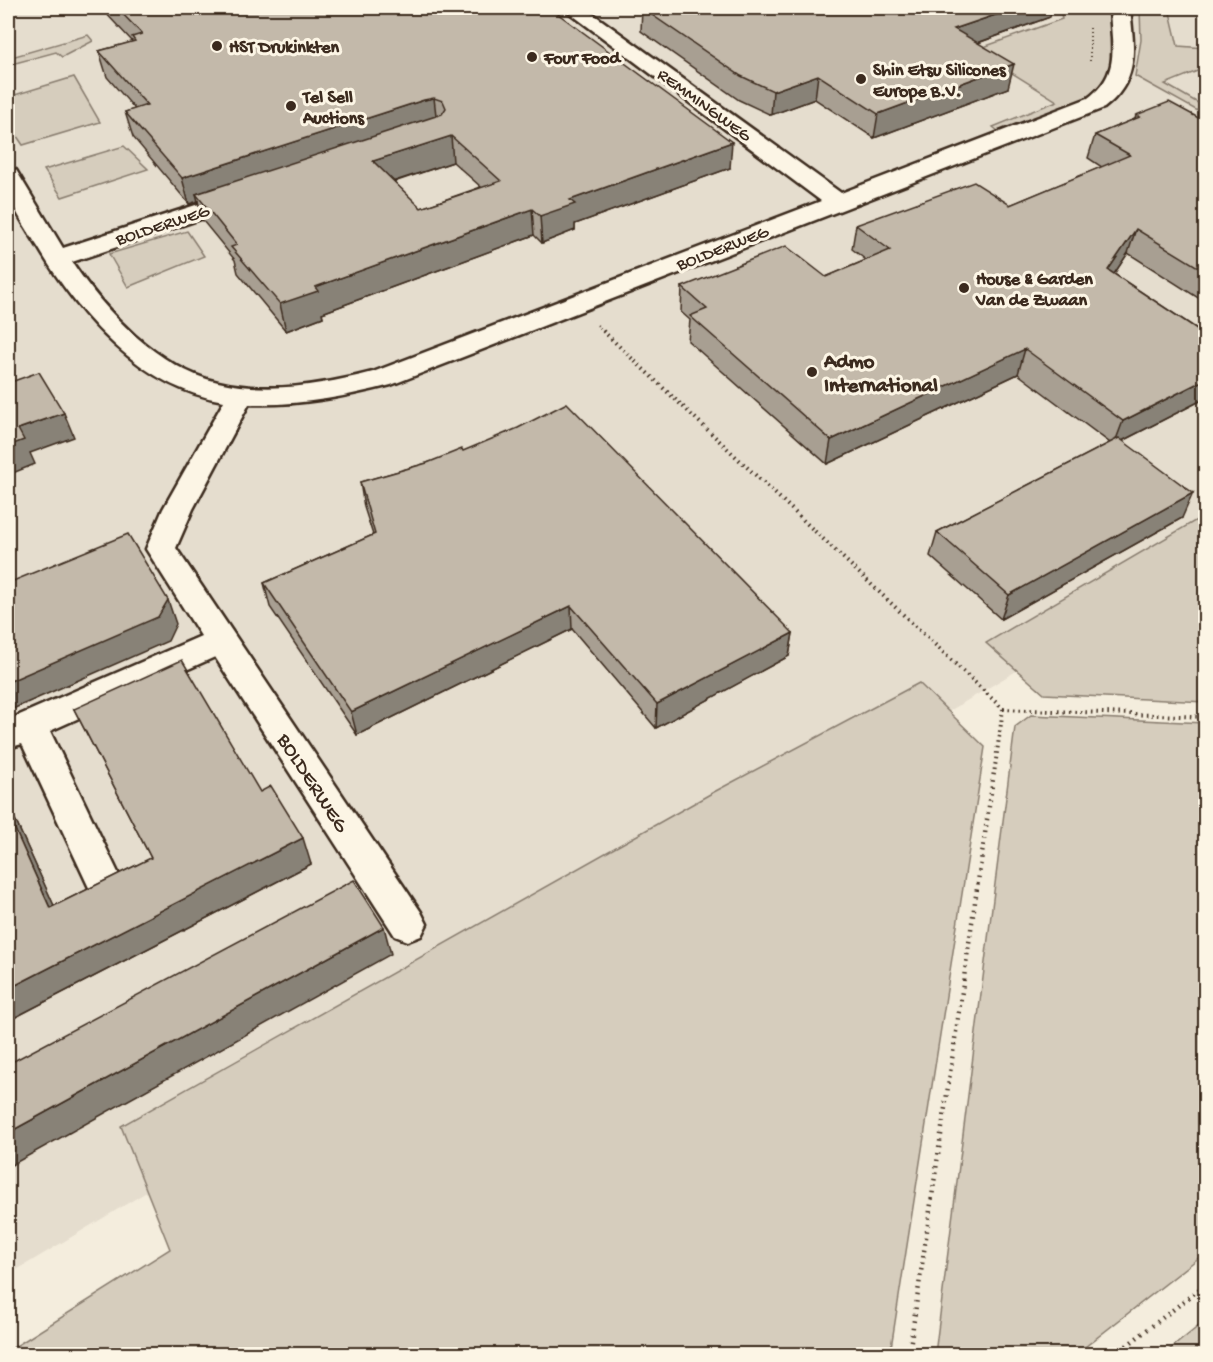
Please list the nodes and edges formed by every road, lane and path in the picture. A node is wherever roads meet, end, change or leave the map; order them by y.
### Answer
1 (573, 8) edge
2 (1120, 8) edge
3 (8, 175) edge
4 (270, 188) edge
5 (836, 201) junction
6 (59, 258) junction
7 (574, 304) junction
8 (241, 394) junction
9 (221, 640) junction
10 (1003, 709) junction
11 (1206, 717) edge
12 (19, 730) edge
13 (104, 881) edge
14 (408, 924) dead end
15 (1206, 1284) edge
16 (909, 1354) edge
17 (1116, 1354) edge

1 - 5 street, REMMINGWEG
2 - 5 street, BOLDERWEG
3 - 6 street, BOLDERWEG
4 - 6 street, BOLDERWEG
5 - 7 street, BOLDERWEG
6 - 8 street, BOLDERWEG
7 - 8 street, BOLDERWEG
7 - 10 path
8 - 9 street, BOLDERWEG
9 - 12 street
9 - 14 street, BOLDERWEG
10 - 11 path
10 - 16 path
12 - 13 street
15 - 17 path

